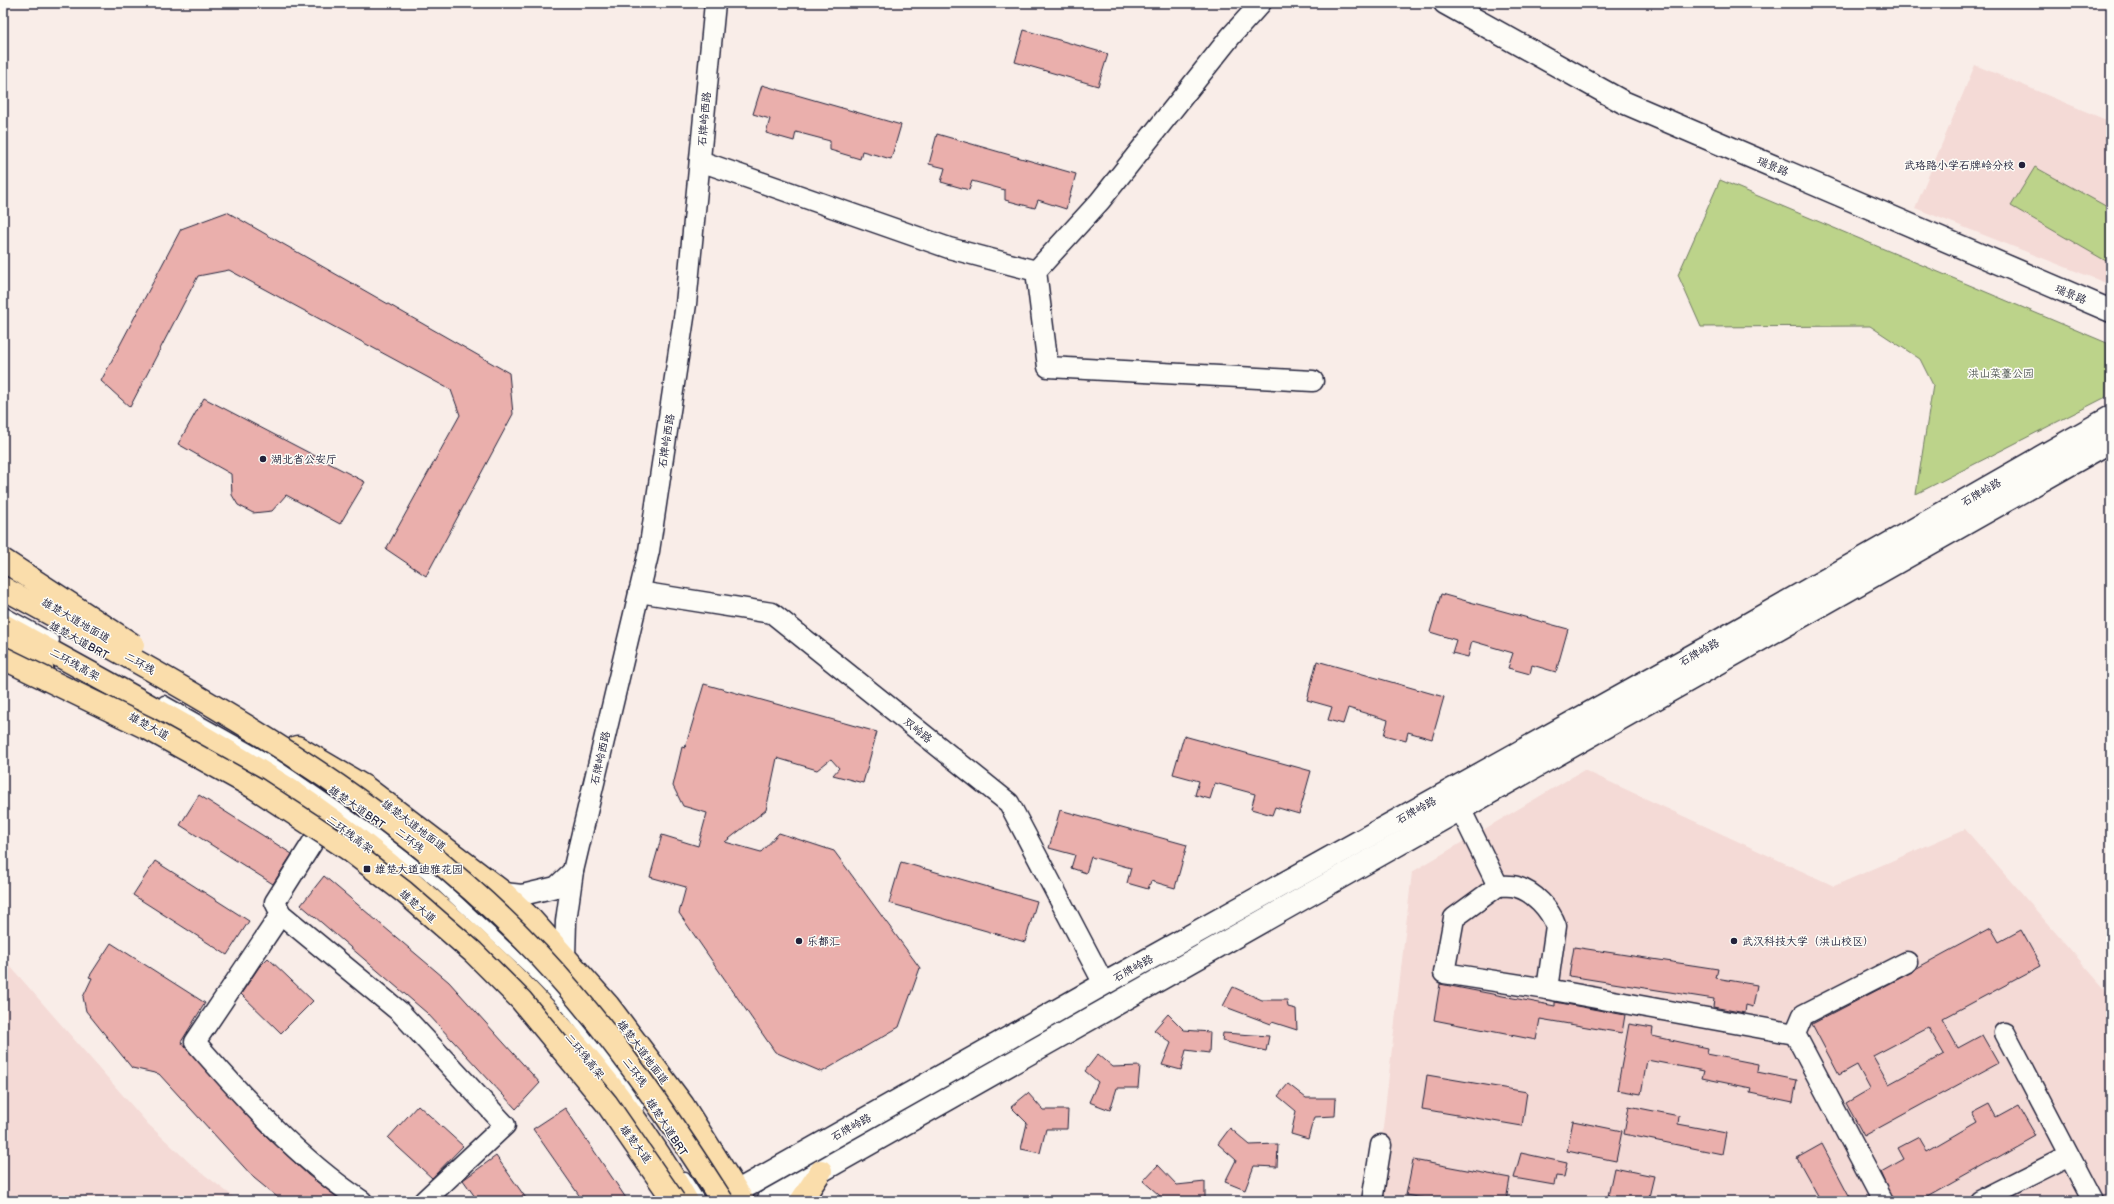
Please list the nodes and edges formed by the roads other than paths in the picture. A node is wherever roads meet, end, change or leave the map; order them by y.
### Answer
1 (715, 3) edge
2 (1261, 3) edge
3 (1444, 3) edge
4 (700, 161) junction
5 (1036, 271) junction
6 (2111, 311) edge
7 (1314, 382) dead end
8 (2111, 417) edge
9 (2111, 441) edge
10 (3, 560) edge
11 (3, 578) edge
12 (3, 588) edge
13 (639, 592) junction
14 (3, 612) edge
15 (3, 625) edge
16 (3, 645) edge
17 (66, 647) dead end
18 (3, 658) edge
19 (175, 682) junction
20 (156, 697) dead end
21 (1456, 799) junction
22 (321, 829) junction
23 (573, 871) junction
24 (1498, 886) junction
25 (504, 893) junction
26 (281, 914) junction
27 (565, 957) junction
28 (1907, 962) dead end
29 (1104, 984) junction
30 (1548, 989) junction
31 (2005, 1033) dead end
32 (1795, 1034) junction
33 (1381, 1145) dead end
34 (2069, 1156) junction
35 (821, 1171) junction
36 (731, 1198) edge
37 (362, 1201) edge
38 (424, 1201) edge
39 (674, 1201) edge
40 (679, 1201) edge
41 (687, 1201) edge
42 (700, 1201) edge
43 (768, 1201) edge
44 (801, 1201) edge
45 (1372, 1201) edge
46 (1883, 1201) edge
47 (1980, 1201) edge
48 (2093, 1201) edge

1 - 4 street, 石牌岭西路
2 - 5 street
3 - 6 main road, 瑞景路
4 - 5 street
4 - 13 street, 石牌岭西路
5 - 7 street
8 - 21 main road, 石牌岭路
9 - 21 main road, 石牌岭路
10 - 19 main road, bridge
11 - 25 main road, 雄楚大道地面道
12 - 19 main road, 二环线, bridge
13 - 23 street, 石牌岭西路
13 - 29 street, 双岭路
14 - 17 lane, 雄楚大道BRT
15 - 41 main road, 二环线高架
16 - 22 main road, 雄楚大道
18 - 39 main road, bridge
19 - 36 main road, 二环线, bridge
20 - 42 lane, 雄楚大道BRT
21 - 24 street
21 - 29 main road, 石牌岭路
21 - 35 main road, 石牌岭路
22 - 26 street
22 - 40 main road, 雄楚大道
23 - 25 street
23 - 27 street, 石牌岭西路
24 - 30 street
24 - 30 street
25 - 27 main road, 雄楚大道地面道
26 - 37 street
26 - 38 street
27 - 36 main road, 雄楚大道地面道
28 - 32 street
29 - 36 main road, 石牌岭路
30 - 32 street
31 - 34 street
32 - 46 street
33 - 45 street
34 - 47 street
34 - 48 street
35 - 43 main road, 石牌岭路
35 - 44 main road

